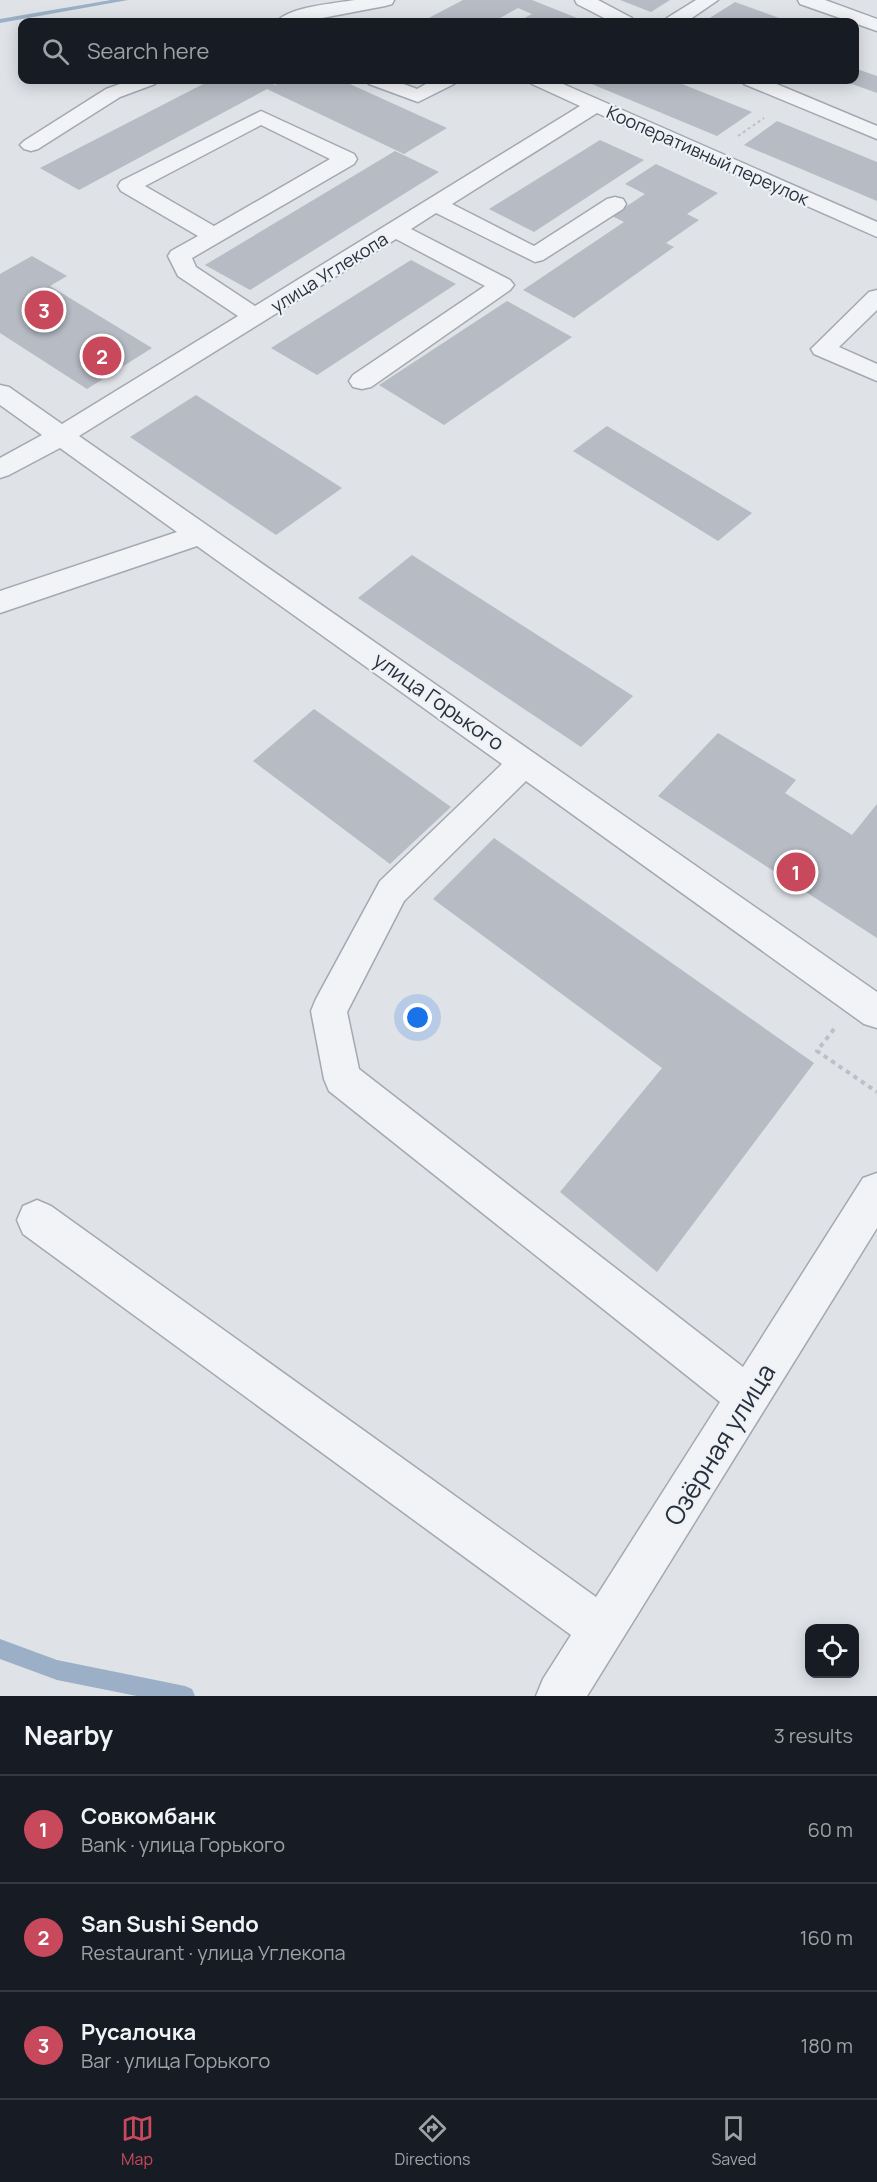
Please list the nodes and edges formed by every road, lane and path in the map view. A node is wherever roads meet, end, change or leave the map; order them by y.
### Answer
1 (385, 0) edge
2 (584, 0) edge
3 (709, 0) edge
4 (813, 1) edge
5 (295, 18) edge
6 (618, 18) edge
7 (680, 18) edge
8 (858, 18) edge
9 (859, 18) edge
10 (877, 25) edge
11 (137, 84) edge
12 (386, 84) edge
13 (440, 84) edge
14 (548, 84) edge
15 (761, 84) edge
16 (596, 105) junction
17 (877, 133) edge
18 (32, 145) dead end
19 (615, 204) dead end
20 (437, 205) junction
21 (396, 230) junction
22 (877, 230) edge
23 (215, 236) junction
24 (877, 297) edge
25 (256, 317) junction
26 (877, 373) edge
27 (362, 381) dead end
28 (0, 393) edge
29 (61, 436) junction
30 (0, 469) edge
31 (202, 534) junction
32 (0, 602) edge
33 (525, 762) junction
34 (877, 1012) edge
35 (877, 1191) edge
36 (37, 1220) dead end
37 (749, 1398) junction
38 (602, 1629) junction
39 (560, 1696) edge

1 - 5 street
2 - 6 street
3 - 7 street
4 - 8 street
9 - 10 street
11 - 18 street
12 - 13 street
14 - 16 street, Кооперативный переулок
15 - 17 street
16 - 20 street, улица Углекопа
16 - 22 street, Кооперативный переулок
19 - 20 street
20 - 21 street, улица Углекопа
21 - 25 street, улица Углекопа
21 - 27 street
23 - 23 street
23 - 25 street
24 - 26 street
25 - 29 street, улица Углекопа
28 - 29 street, улица Горького
29 - 30 street, улица Углекопа
29 - 31 street, улица Горького
31 - 32 street
31 - 33 street, улица Горького
33 - 34 street, улица Горького
33 - 37 street
35 - 37 street, Озёрная улица
36 - 38 street
37 - 38 street, Озёрная улица
38 - 39 street, Озёрная улица

